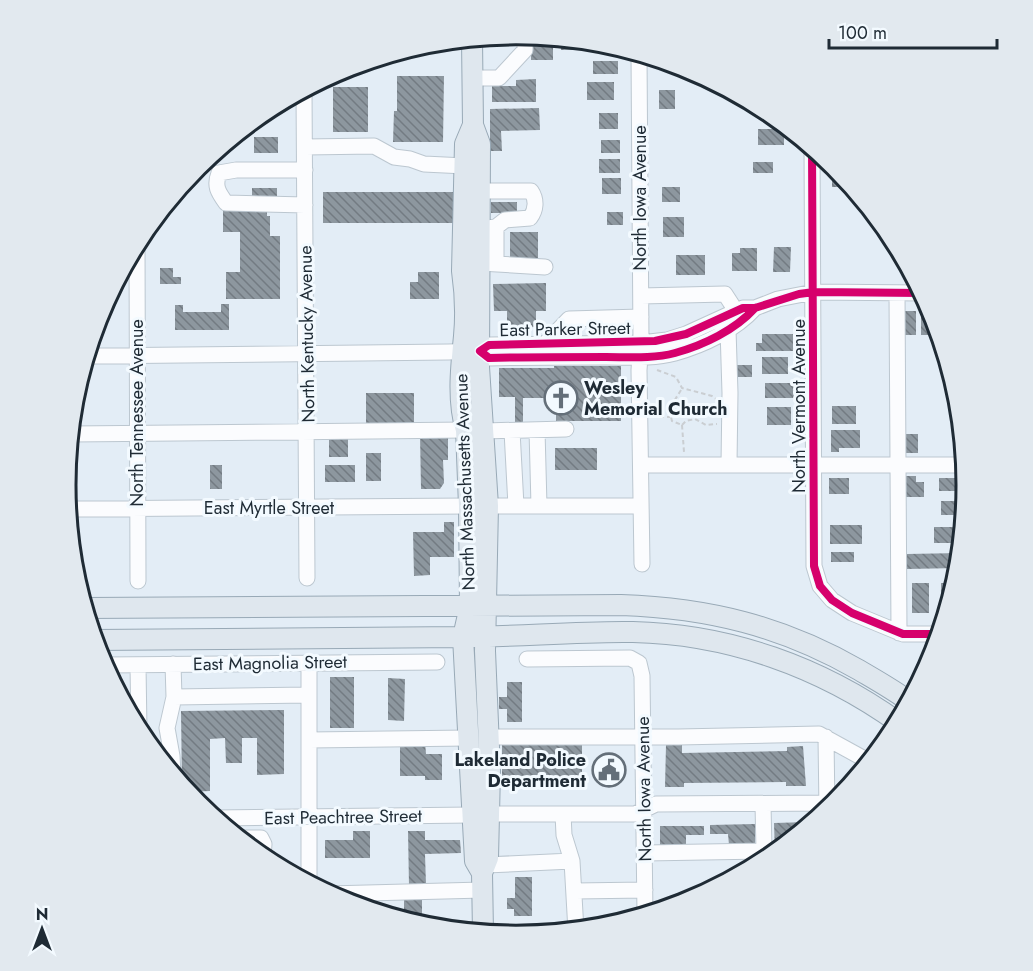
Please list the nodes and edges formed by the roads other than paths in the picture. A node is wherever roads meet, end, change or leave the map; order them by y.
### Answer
1 (525, 45) edge
2 (472, 48) edge
3 (639, 62) edge
4 (473, 78) junction
5 (304, 100) edge
6 (473, 125) junction
7 (305, 147) junction
8 (812, 159) edge
9 (465, 166) junction
10 (305, 170) junction
11 (480, 191) junction
12 (305, 206) junction
13 (488, 228) junction
14 (137, 262) edge
15 (488, 263) junction
16 (545, 267) dead end
17 (814, 292) junction
18 (897, 292) junction
19 (912, 292) edge
20 (641, 296) junction
21 (755, 308) junction
22 (736, 311) junction
23 (641, 317) junction
24 (728, 329) junction
25 (544, 344) junction
26 (641, 350) junction
27 (470, 352) junction
28 (307, 354) junction
29 (137, 355) junction
30 (95, 356) edge
31 (566, 429) dead end
32 (537, 430) junction
33 (308, 431) junction
34 (475, 431) junction
35 (512, 431) junction
36 (79, 434) edge
37 (137, 434) junction
38 (729, 464) junction
39 (814, 464) junction
40 (641, 465) junction
41 (897, 465) junction
42 (956, 465) edge
43 (479, 506) junction
44 (516, 506) junction
45 (539, 506) junction
46 (641, 506) junction
47 (308, 508) junction
48 (77, 509) edge
49 (138, 509) junction
50 (642, 564) dead end
51 (307, 578) dead end
52 (138, 581) dead end
53 (479, 607) junction
54 (93, 608) edge
55 (899, 633) junction
56 (931, 634) edge
57 (463, 637) junction
58 (487, 637) junction
59 (104, 640) edge
60 (527, 659) dead end
61 (437, 662) dead end
62 (309, 663) junction
63 (173, 664) junction
64 (115, 665) edge
65 (138, 665) junction
66 (309, 695) junction
67 (174, 697) junction
68 (903, 697) edge
69 (139, 712) edge
70 (891, 717) edge
71 (643, 737) junction
72 (826, 737) junction
73 (478, 738) junction
74 (309, 740) junction
75 (863, 758) edge
76 (172, 760) edge
77 (827, 798) edge
78 (764, 804) junction
79 (818, 807) edge
80 (644, 810) junction
81 (563, 814) junction
82 (480, 815) junction
83 (310, 817) junction
84 (227, 818) edge
85 (252, 838) edge
86 (264, 846) edge
87 (764, 850) edge
88 (762, 851) edge
89 (645, 853) junction
90 (572, 861) junction
91 (309, 874) edge
92 (484, 876) junction
93 (645, 890) junction
94 (575, 891) junction
95 (347, 892) edge
96 (645, 907) edge
97 (576, 922) edge
98 (483, 924) edge

1 - 4 street
2 - 4 main road, North Massachusetts Avenue
3 - 20 street, North Iowa Avenue
4 - 6 main road, North Massachusetts Avenue
5 - 7 street, North Kentucky Avenue
6 - 9 main road, North Massachusetts Avenue
6 - 11 main road, North Massachusetts Avenue
7 - 9 street
7 - 10 street, North Kentucky Avenue
8 - 17 street, North Vermont Avenue
9 - 27 main road, North Massachusetts Avenue
10 - 12 street, North Kentucky Avenue
10 - 12 street
11 - 13 main road, North Massachusetts Avenue
11 - 13 street
12 - 28 street, North Kentucky Avenue
13 - 15 main road, North Massachusetts Avenue
14 - 29 street, North Tennessee Avenue
15 - 16 street
15 - 27 main road, North Massachusetts Avenue
17 - 18 street, East Parker Street
17 - 21 street, East Parker Street
17 - 39 street, North Vermont Avenue
18 - 19 street, East Parker Street
18 - 41 street
20 - 22 street
20 - 23 street, North Iowa Avenue
21 - 22 street, East Parker Street
21 - 24 street, East Parker Street
22 - 26 street, East Parker Street
23 - 25 street
23 - 26 street, North Iowa Avenue
24 - 26 street, East Parker Street
24 - 38 street
25 - 26 street, East Parker Street
25 - 27 street, East Parker Street
26 - 27 street, East Parker Street
26 - 40 street, North Iowa Avenue
27 - 28 street, East Parker Street
27 - 34 main road, North Massachusetts Avenue
28 - 29 street, East Parker Street
28 - 33 street, North Kentucky Avenue
29 - 30 street, East Parker Street
29 - 37 street, North Tennessee Avenue
31 - 32 street
32 - 35 street
32 - 45 street
33 - 34 street
33 - 37 street
33 - 47 street, North Kentucky Avenue
34 - 35 street
34 - 43 main road, North Massachusetts Avenue
35 - 44 street
36 - 37 street
37 - 49 street, North Tennessee Avenue
38 - 39 street
38 - 40 street
39 - 41 street
39 - 55 street, North Vermont Avenue
40 - 46 street, North Iowa Avenue
41 - 42 street
41 - 55 street
43 - 44 street, East Myrtle Street
43 - 47 street, East Myrtle Street
43 - 53 main road, North Massachusetts Avenue
44 - 45 street, East Myrtle Street
45 - 46 street, East Myrtle Street
46 - 50 street, North Iowa Avenue
47 - 49 street, East Myrtle Street
47 - 51 street, North Kentucky Avenue
48 - 49 street, East Myrtle Street
49 - 52 street, North Tennessee Avenue
53 - 54 main road
53 - 57 main road, North Massachusetts Avenue
53 - 58 main road, North Massachusetts Avenue
53 - 68 main road
55 - 56 street
57 - 58 main road
57 - 59 main road
57 - 73 main road, North Massachusetts Avenue
58 - 70 main road
58 - 73 main road, North Massachusetts Avenue
60 - 71 street, North Iowa Avenue
61 - 62 street, East Magnolia Street
62 - 63 street, East Magnolia Street
62 - 66 street
63 - 65 street, East Magnolia Street
63 - 67 street
64 - 65 street, East Magnolia Street
65 - 69 street
66 - 67 street
66 - 74 street
67 - 76 street
71 - 72 street
71 - 73 street
71 - 80 street, North Iowa Avenue
72 - 75 street
72 - 77 street
73 - 74 street
73 - 82 main road, North Massachusetts Avenue
74 - 83 street
78 - 79 street, East Peachtree Street
78 - 80 street, East Peachtree Street
78 - 87 street
80 - 81 street, East Peachtree Street
80 - 89 street, North Iowa Avenue
81 - 82 street, East Peachtree Street
81 - 90 street
82 - 83 street, East Peachtree Street
82 - 92 main road, North Massachusetts Avenue
83 - 84 street, East Peachtree Street
83 - 91 street
85 - 86 street
88 - 89 street
89 - 93 street, North Iowa Avenue
90 - 92 street
90 - 94 street
92 - 95 street
92 - 98 main road, North Massachusetts Avenue
93 - 94 street
93 - 96 street, North Iowa Avenue
94 - 97 street

